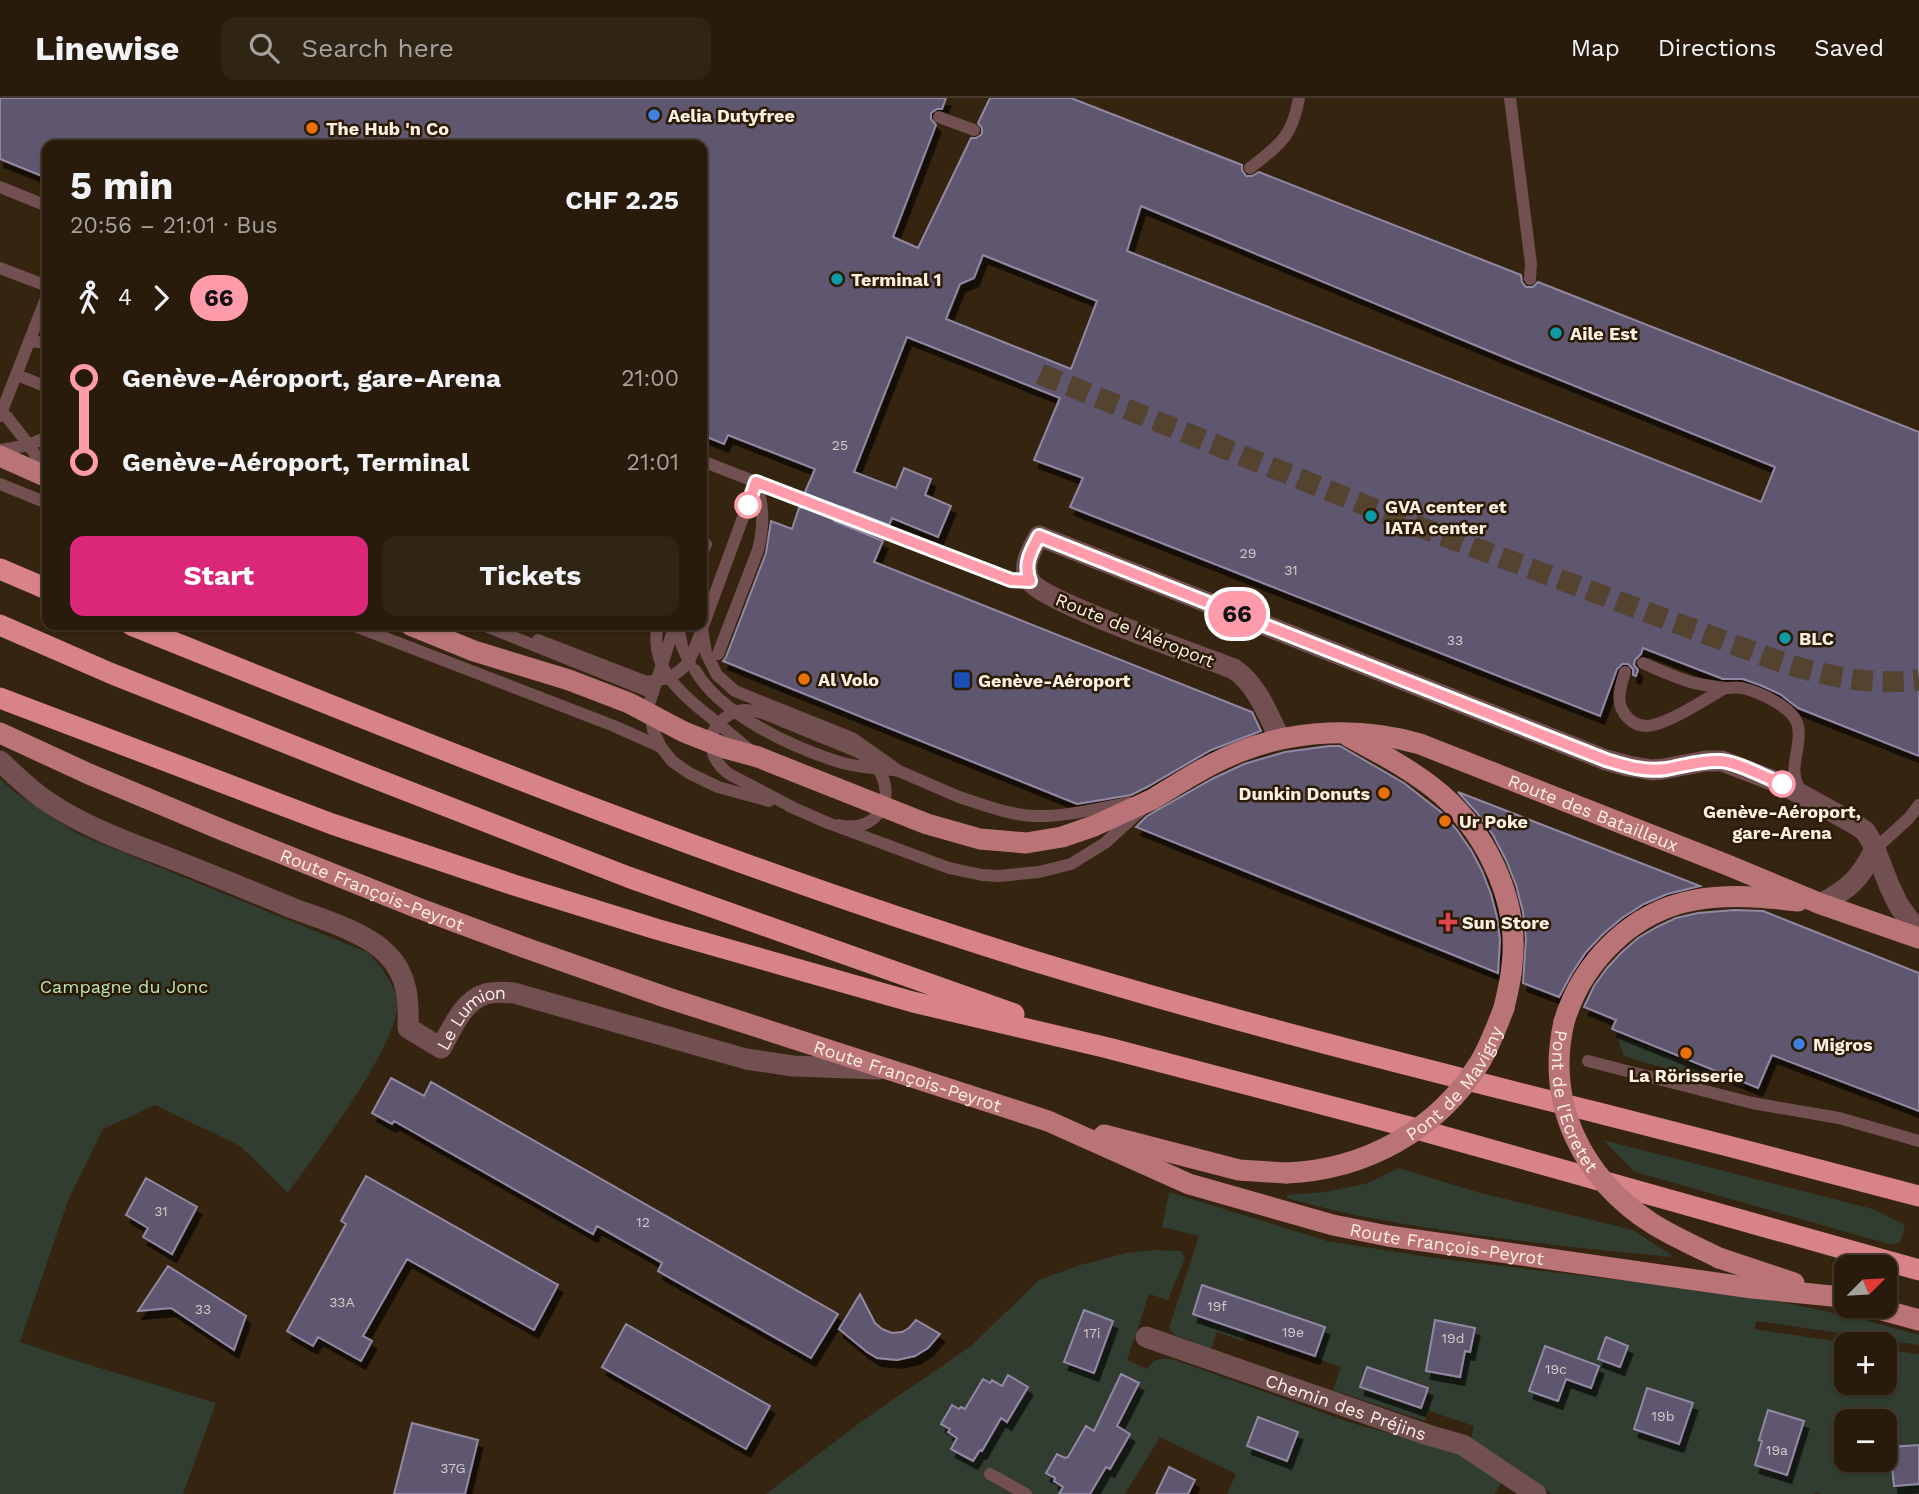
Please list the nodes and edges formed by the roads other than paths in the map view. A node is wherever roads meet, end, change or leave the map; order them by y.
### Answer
1 (1299, 98) edge
2 (1510, 98) edge
3 (939, 117) dead end
4 (975, 130) dead end
5 (1250, 168) dead end
6 (0, 187) edge
7 (42, 204) edge
8 (0, 268) edge
9 (1530, 279) dead end
10 (42, 284) edge
11 (42, 309) edge
12 (30, 341) junction
13 (42, 342) edge
14 (17, 375) junction
15 (42, 385) edge
16 (6, 387) edge
17 (0, 415) edge
18 (42, 439) edge
19 (29, 445) junction
20 (0, 450) edge
21 (0, 456) edge
22 (707, 463) edge
23 (42, 467) edge
24 (42, 473) edge
25 (756, 482) junction
26 (0, 484) edge
27 (802, 500) dead end
28 (42, 501) edge
29 (840, 515) dead end
30 (0, 569) edge
31 (1030, 581) junction
32 (42, 587) edge
33 (707, 615) edge
34 (0, 625) edge
35 (143, 630) edge
36 (365, 630) edge
37 (422, 630) edge
38 (496, 630) edge
39 (513, 630) edge
40 (658, 630) edge
41 (674, 630) edge
42 (677, 630) edge
43 (702, 630) edge
44 (702, 630) edge
45 (714, 658) junction
46 (1643, 663) dead end
47 (692, 666) junction
48 (1625, 672) dead end
49 (668, 678) junction
50 (1726, 688) junction
51 (653, 693) junction
52 (0, 698) edge
53 (724, 729) junction
54 (684, 732) junction
55 (0, 733) edge
56 (1343, 733) junction
57 (1280, 739) junction
58 (661, 747) junction
59 (758, 757) junction
60 (0, 761) edge
61 (899, 771) junction
62 (1805, 796) junction
63 (1153, 799) junction
64 (1919, 805) edge
65 (794, 808) junction
66 (831, 823) junction
67 (1875, 849) junction
68 (1821, 904) junction
69 (1919, 929) edge
70 (1919, 938) edge
71 (1108, 1048) junction
72 (1588, 1061) dead end
73 (884, 1069) junction
74 (1048, 1121) junction
75 (1919, 1141) edge
76 (1919, 1196) edge
77 (1919, 1270) edge
78 (1834, 1296) edge
79 (1834, 1297) edge
80 (1897, 1314) edge
81 (1919, 1320) edge
82 (1146, 1337) dead end
83 (990, 1474) dead end
84 (1026, 1494) edge
85 (1536, 1494) edge

1 - 5 lane
2 - 9 lane
3 - 4 lane
6 - 7 lane
8 - 10 lane
11 - 12 lane
12 - 13 lane
12 - 14 lane
14 - 15 lane
14 - 16 lane
16 - 17 lane
17 - 19 lane
18 - 19 lane
19 - 20 lane
19 - 23 lane
21 - 24 main road
22 - 25 lane
25 - 27 lane
25 - 33 lane, bridge
25 - 45 lane, bridge
26 - 28 lane
29 - 31 lane
30 - 32 highway
31 - 57 street, Route de l'Aéroport
31 - 62 street
34 - 71 highway
35 - 76 highway
36 - 58 lane
37 - 54 main road, Route des Batailleux, bridge
38 - 51 lane
39 - 49 lane, bridge
40 - 49 lane, bridge
41 - 51 lane
42 - 47 lane
43 - 45 lane
44 - 47 lane
45 - 47 lane
45 - 61 lane
46 - 50 lane
47 - 49 lane
47 - 61 lane, bridge
48 - 50 lane
49 - 53 lane, bridge
50 - 62 lane
51 - 58 lane
52 - 71 highway
53 - 54 lane, bridge
53 - 59 lane
54 - 59 main road, Route des Batailleux, bridge
55 - 73 main road, Route François-Peyrot
56 - 57 main road, Route des Batailleux
56 - 68 main road, Route des Batailleux
56 - 74 main road, Pont de Mavigny, bridge
57 - 63 main road, Route des Batailleux
58 - 65 lane
59 - 63 main road, Route des Batailleux, bridge
60 - 73 street, Le Lumion
61 - 63 lane, bridge
62 - 67 street
63 - 66 lane, bridge
64 - 67 lane
65 - 66 lane
65 - 66 lane
67 - 68 street
67 - 69 street
68 - 70 main road, Route des Batailleux
68 - 78 main road, Pont de l'Ecretet, bridge
71 - 77 highway
72 - 75 lane
73 - 74 main road, Route François-Peyrot
74 - 79 main road, Route François-Peyrot
80 - 81 main road
82 - 85 street, Chemin des Préjins
83 - 84 lane

